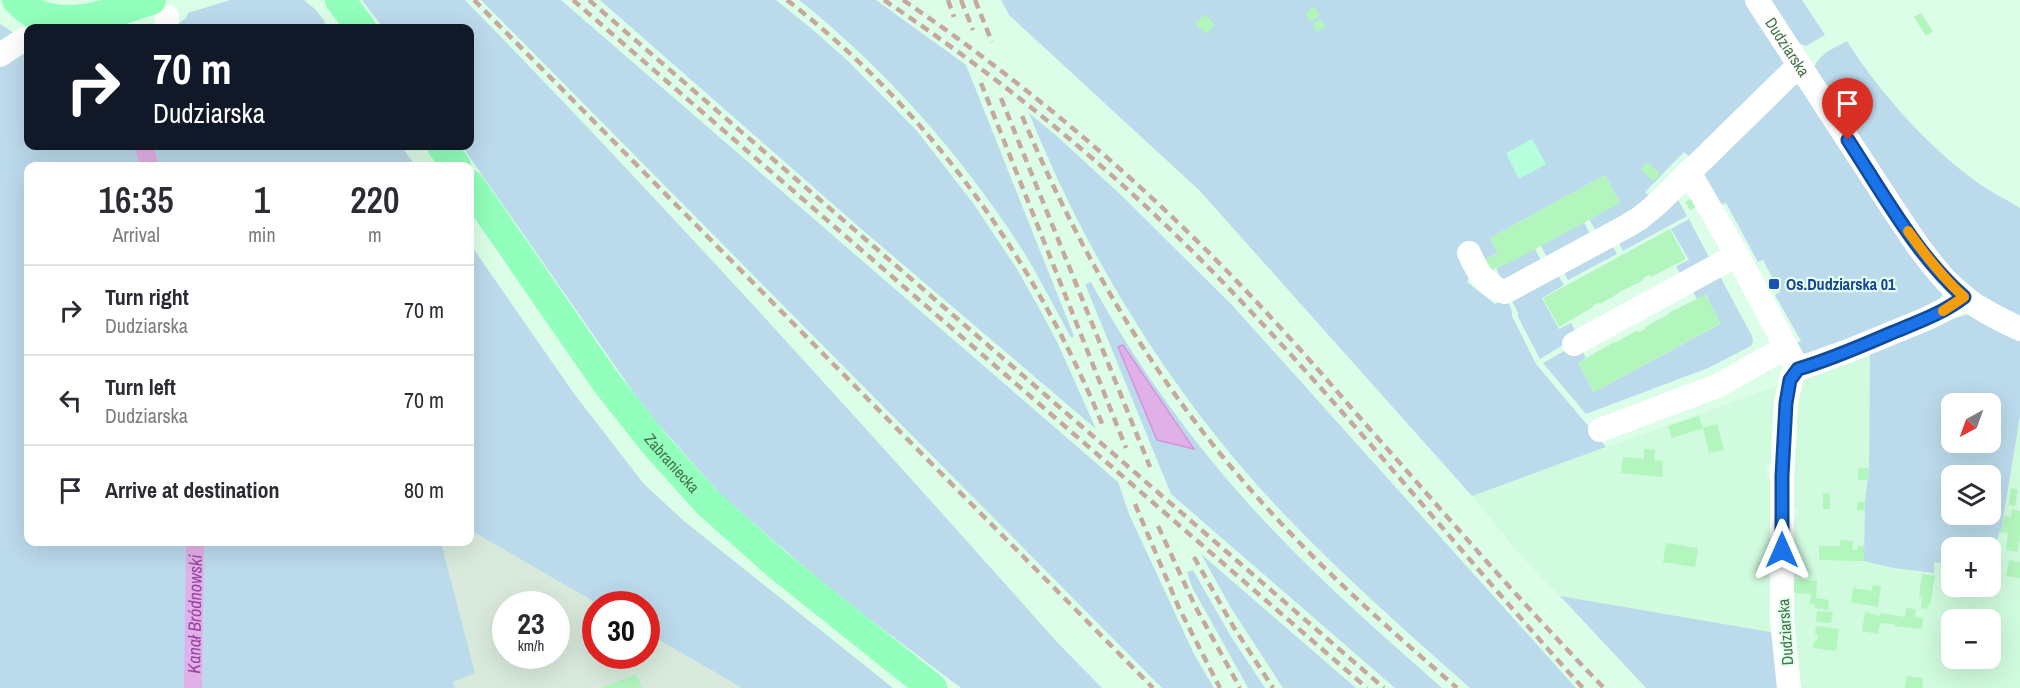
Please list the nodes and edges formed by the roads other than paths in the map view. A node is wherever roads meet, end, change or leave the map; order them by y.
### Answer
1 (17, 0) edge
2 (340, 0) edge
3 (1756, 0) edge
4 (162, 15) edge
5 (358, 24) edge
6 (24, 40) edge
7 (0, 55) edge
8 (1799, 65) junction
9 (1689, 172) junction
10 (474, 191) edge
11 (1469, 253) dead end
12 (1737, 255) junction
13 (1964, 297) junction
14 (2020, 329) edge
15 (1574, 344) dead end
16 (1785, 348) junction
17 (1798, 369) junction
18 (1600, 429) dead end
19 (932, 688) edge
20 (1789, 688) edge

1 - 4 main road
2 - 5 main road
3 - 8 street, Dudziarska
6 - 7 street
8 - 9 street
8 - 13 street, Dudziarska
9 - 11 street
9 - 12 street
10 - 19 main road, Zabraniecka
12 - 15 street
12 - 16 street
13 - 14 street, Dudziarska
13 - 17 street
16 - 17 street
16 - 18 street
17 - 20 street, Dudziarska

